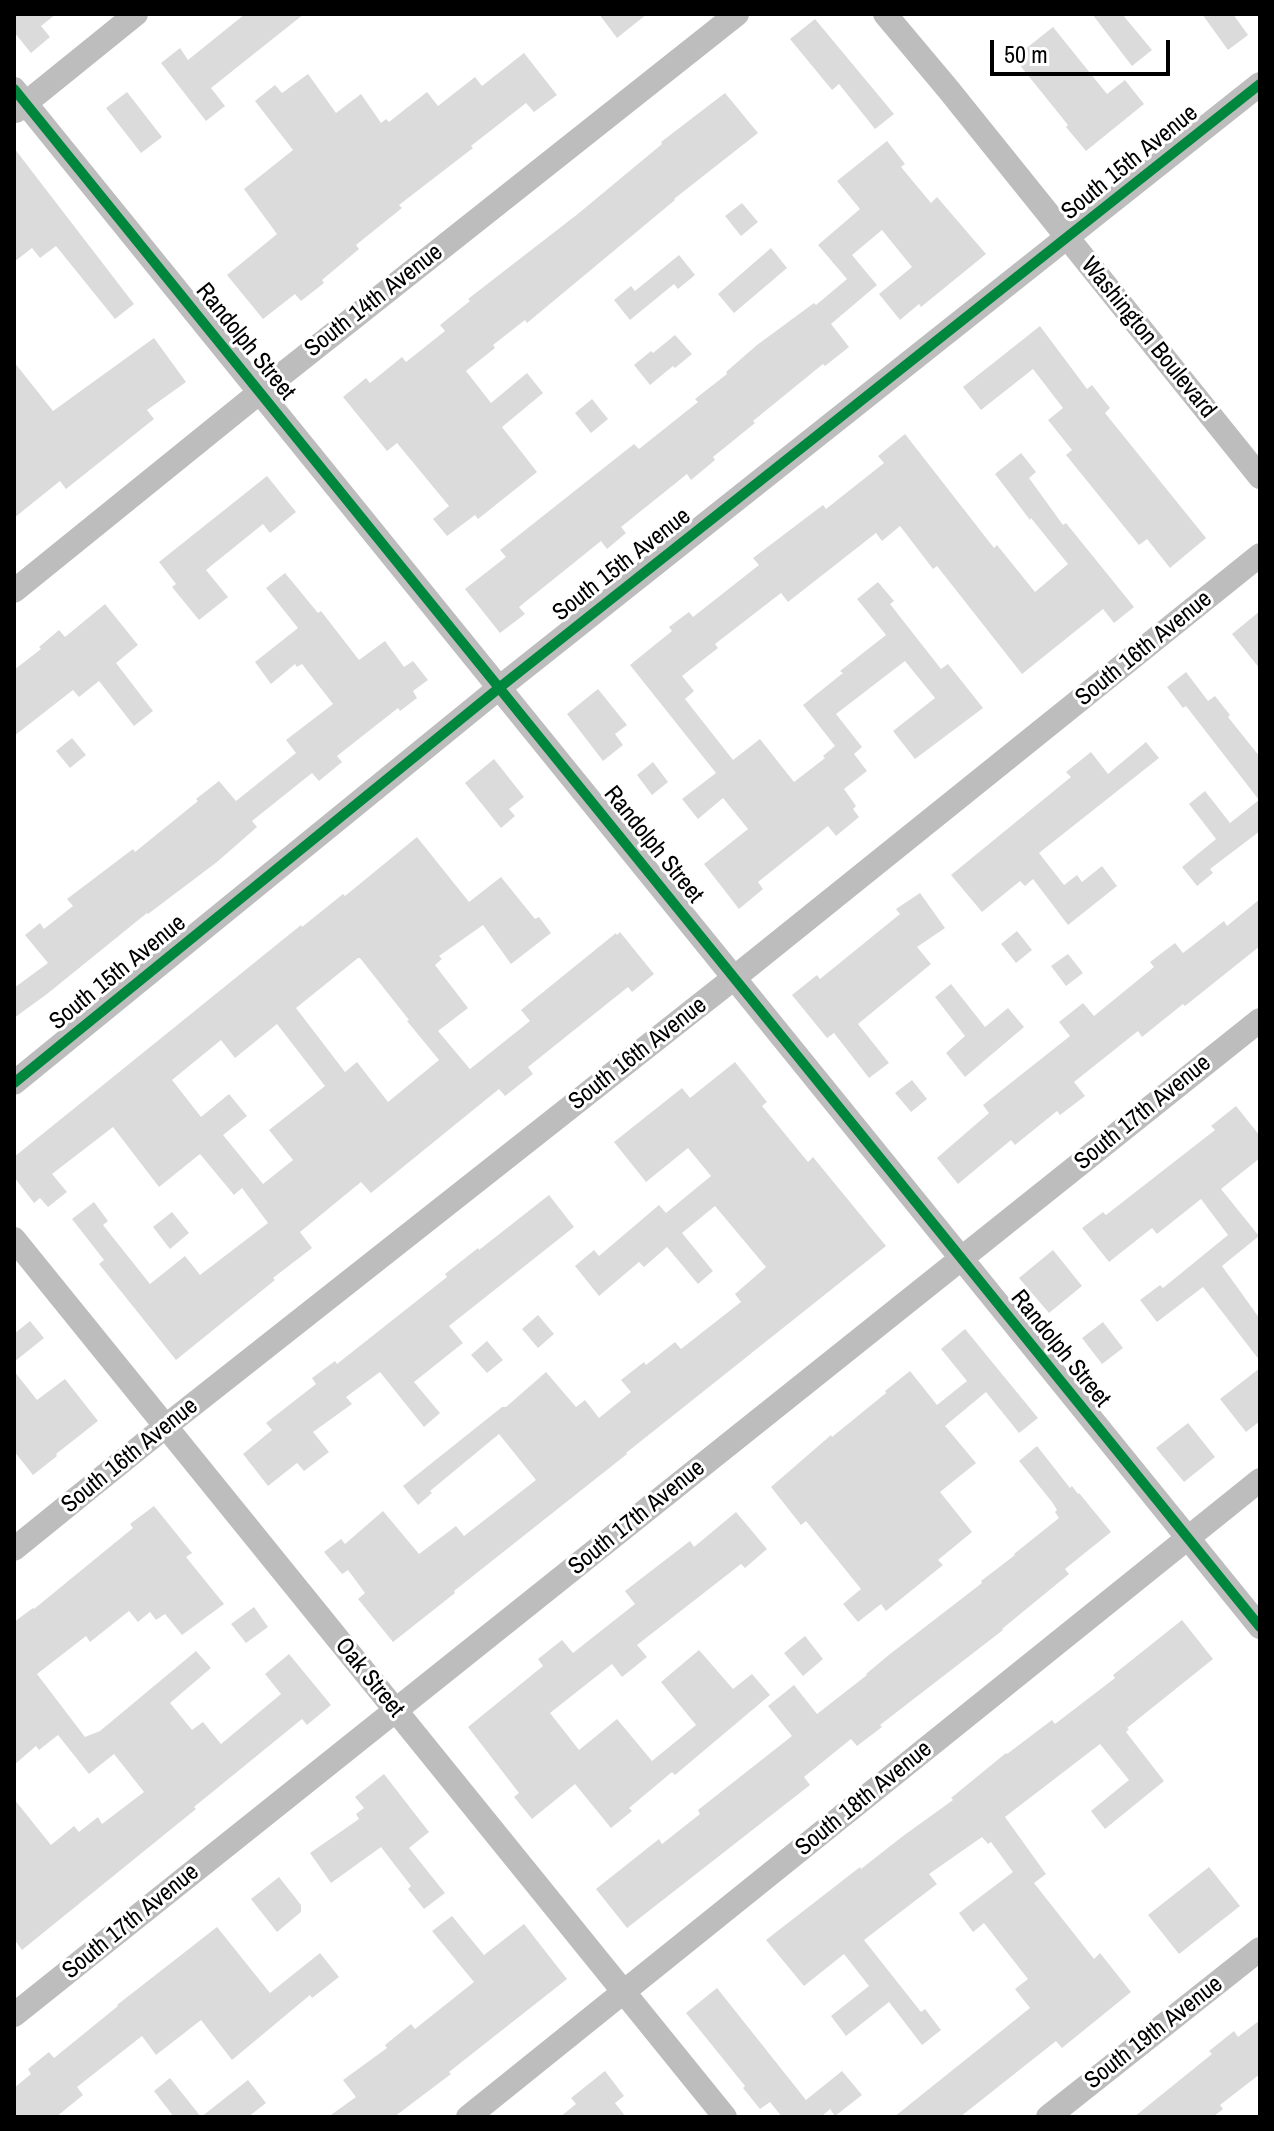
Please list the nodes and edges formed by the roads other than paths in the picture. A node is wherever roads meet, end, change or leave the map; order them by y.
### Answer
1 (136, 14) edge
2 (737, 14) edge
3 (885, 14) edge
4 (1260, 84) edge
5 (18, 102) edge
6 (1068, 238) junction
7 (260, 392) junction
8 (1260, 477) edge
9 (1260, 555) edge
10 (14, 591) edge
11 (499, 688) junction
12 (734, 978) junction
13 (1260, 1020) edge
14 (14, 1083) edge
15 (14, 1239) edge
16 (962, 1258) junction
17 (166, 1426) junction
18 (1260, 1480) edge
19 (1188, 1538) junction
20 (14, 1549) edge
21 (1260, 1627) edge
22 (396, 1711) junction
23 (1260, 1949) edge
24 (623, 1992) junction
25 (14, 2015) edge
26 (468, 2117) edge
27 (725, 2117) edge
28 (1048, 2117) edge

1 - 5 street
2 - 7 street, South 14th Avenue
3 - 6 street, Washington Boulevard
4 - 6 street, South 15th Avenue
5 - 7 street, Randolph Street
6 - 8 street, Washington Boulevard
6 - 11 street, South 15th Avenue
7 - 10 street, South 14th Avenue
7 - 11 street, Randolph Street
9 - 12 street, South 16th Avenue
11 - 12 street, Randolph Street
11 - 14 street, South 15th Avenue
12 - 16 street, Randolph Street
12 - 17 street, South 16th Avenue
13 - 16 street, South 17th Avenue
15 - 17 street, Oak Street
16 - 19 street, Randolph Street
16 - 22 street, South 17th Avenue
17 - 20 street, South 16th Avenue
17 - 22 street, Oak Street
18 - 19 street, South 18th Avenue
19 - 21 street, Randolph Street
19 - 24 street, South 18th Avenue
22 - 24 street, Oak Street
22 - 25 street, South 17th Avenue
23 - 28 street, South 19th Avenue
24 - 26 street, South 18th Avenue
24 - 27 street, Oak Street

